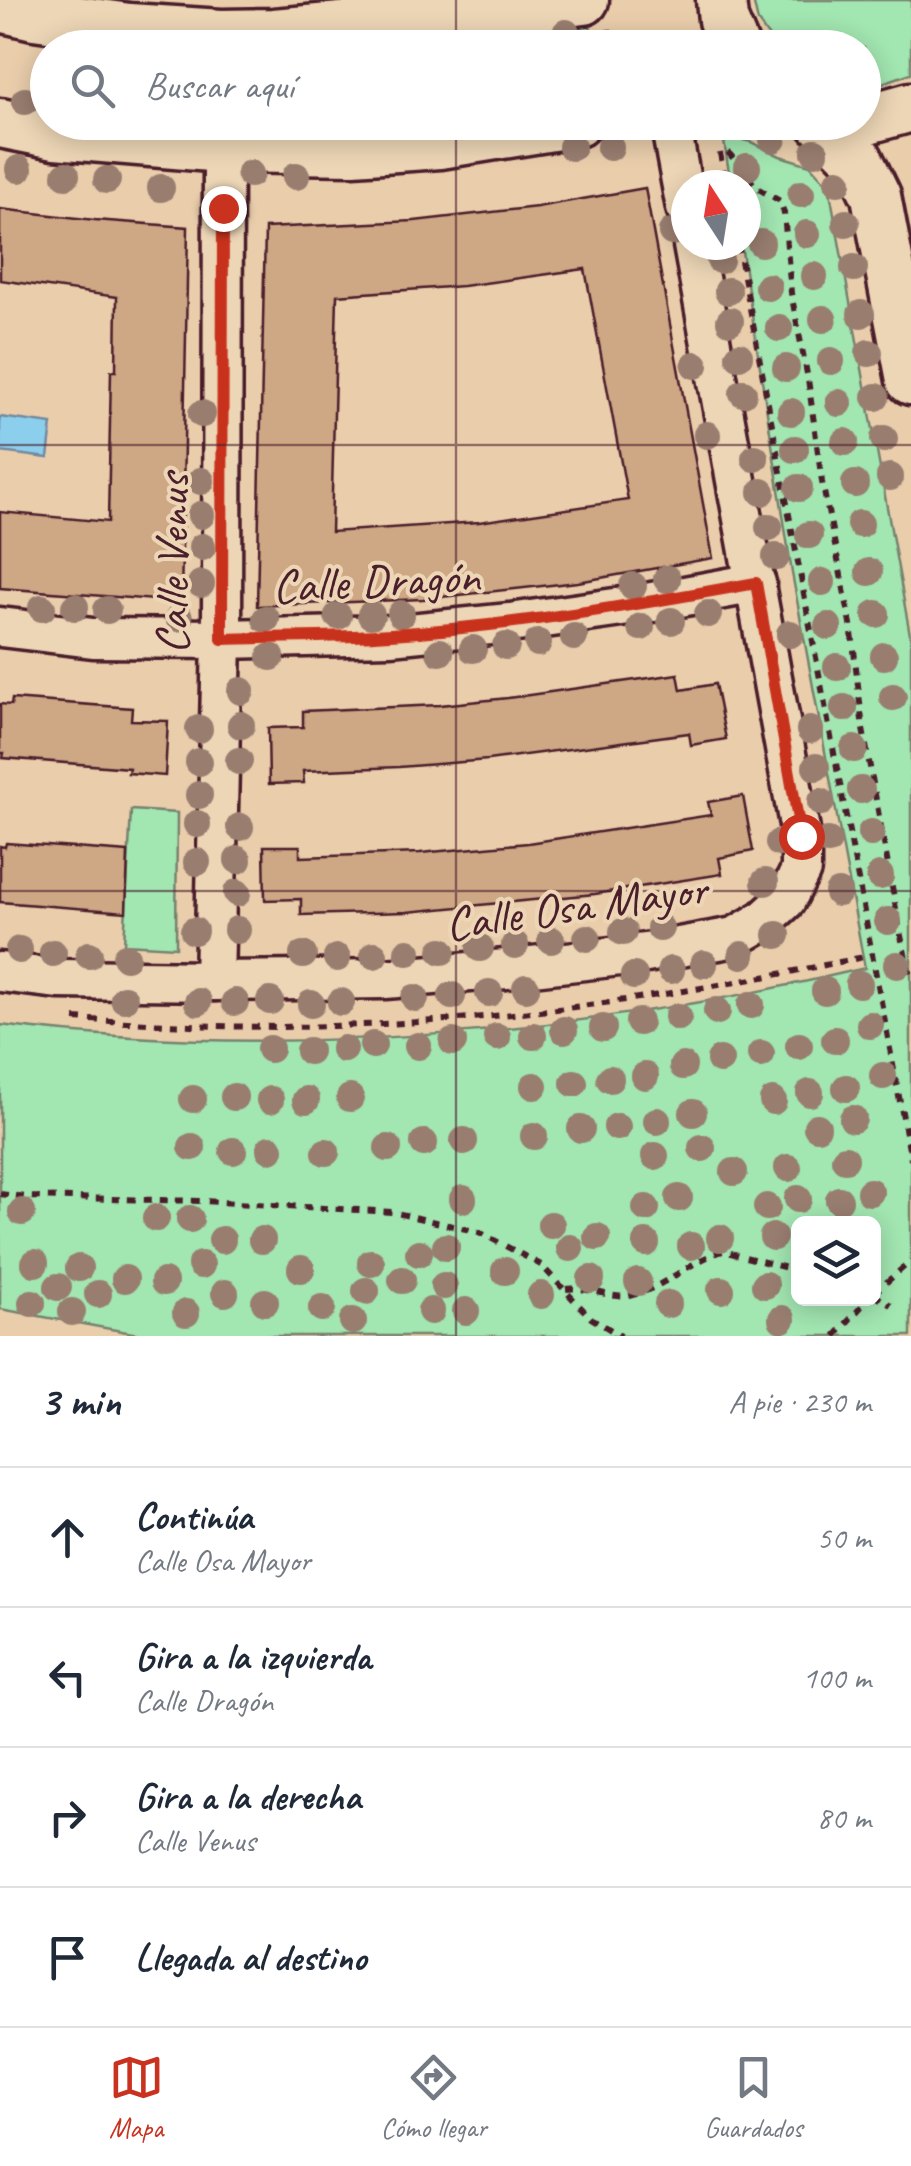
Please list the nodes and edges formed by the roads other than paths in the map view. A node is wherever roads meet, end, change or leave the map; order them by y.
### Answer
1 (584, 0) edge
2 (721, 0) edge
3 (0, 8) edge
4 (160, 30) edge
5 (308, 30) edge
6 (727, 30) edge
7 (911, 107) edge
8 (881, 115) edge
9 (0, 124) edge
10 (30, 129) edge
11 (127, 140) edge
12 (465, 140) edge
13 (673, 140) edge
14 (839, 140) edge
15 (224, 148) junction
16 (679, 170) edge
17 (696, 260) edge
18 (911, 380) edge
19 (756, 583) junction
20 (0, 627) edge
21 (222, 639) junction
22 (0, 972) edge
23 (214, 982) junction

1 - 5 main road
2 - 6 main road
3 - 4 main road
7 - 8 main road
9 - 10 main road
11 - 15 main road
12 - 15 main road
13 - 16 street
14 - 18 main road
15 - 21 street, Calle Venus
17 - 19 street, Calle Osa Mayor
19 - 21 street, Calle Dragón
19 - 23 street, Calle Osa Mayor
20 - 21 street, Calle Dragón
21 - 23 street, Calle Venus
22 - 23 street, Calle Osa Mayor

